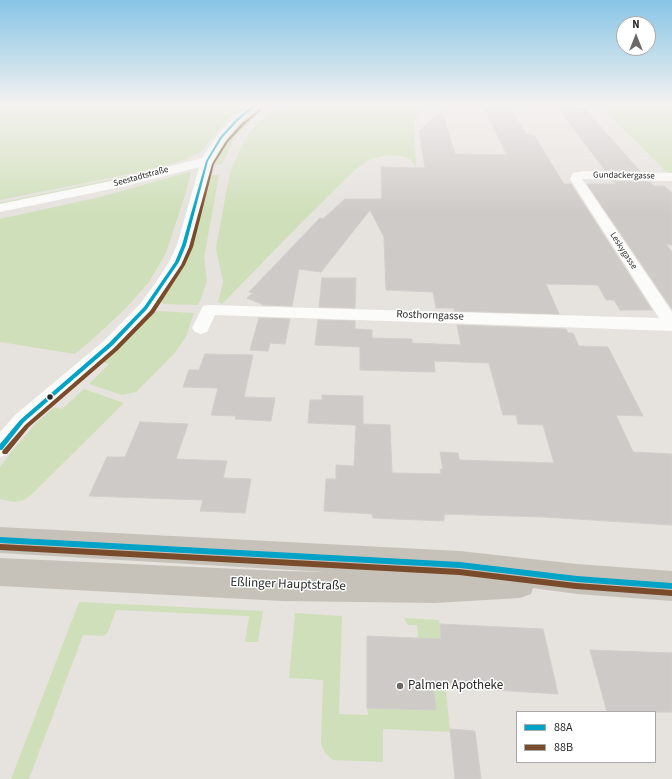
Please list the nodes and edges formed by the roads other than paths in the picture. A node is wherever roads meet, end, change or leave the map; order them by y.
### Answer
1 (220, 140) edge
2 (207, 161) junction
3 (577, 176) joint
4 (672, 177) edge
5 (0, 208) edge
6 (672, 324) edge
7 (201, 328) dead end
8 (0, 448) edge
9 (0, 540) edge
10 (0, 572) edge
11 (577, 579) junction
12 (672, 586) edge

1 - 2 street
2 - 5 street, Seestadtstraße
2 - 8 street
3 - 4 street, Gundackergasse
3 - 6 street, Leskygasse
6 - 7 street, Rosthorngasse
9 - 11 main road, Eßlinger Hauptstraße
10 - 11 main road, Eßlinger Hauptstraße
11 - 12 main road, Eßlinger Hauptstraße

